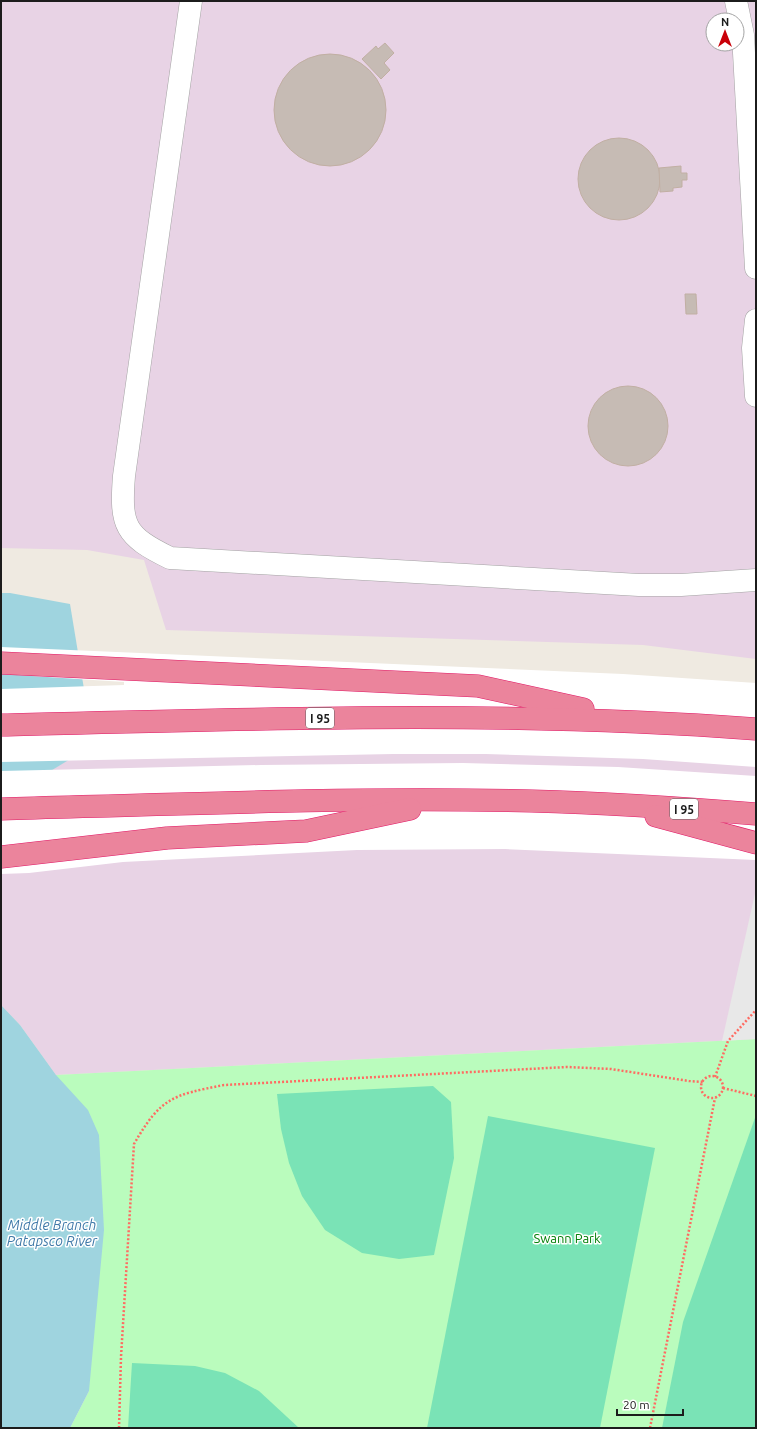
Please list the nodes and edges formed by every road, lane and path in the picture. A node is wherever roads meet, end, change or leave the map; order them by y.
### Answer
1 (191, 1) edge
2 (736, 1) edge
3 (750, 42) edge
4 (756, 268) edge
5 (756, 320) edge
6 (756, 396) edge
7 (756, 580) edge
8 (1, 663) edge
9 (639, 722) junction
10 (1, 725) edge
11 (756, 729) edge
12 (454, 800) junction
13 (612, 805) junction
14 (1, 809) edge
15 (756, 814) edge
16 (756, 843) edge
17 (1, 857) edge
18 (756, 1010) edge
19 (716, 1077) junction
20 (703, 1082) junction
21 (723, 1088) junction
22 (756, 1096) edge
23 (715, 1098) junction
24 (119, 1428) edge
25 (650, 1428) edge

1 - 7 lane
2 - 3 lane
3 - 4 lane
5 - 6 lane
8 - 9 highway
9 - 10 highway, I 95
9 - 11 highway, I 95
12 - 13 highway, I 95
12 - 14 highway, I 95
12 - 17 highway
13 - 15 highway, I 95
13 - 16 highway
18 - 19 path
19 - 20 path
19 - 21 path
20 - 23 path
20 - 24 path
21 - 22 path
21 - 23 path
23 - 25 path

